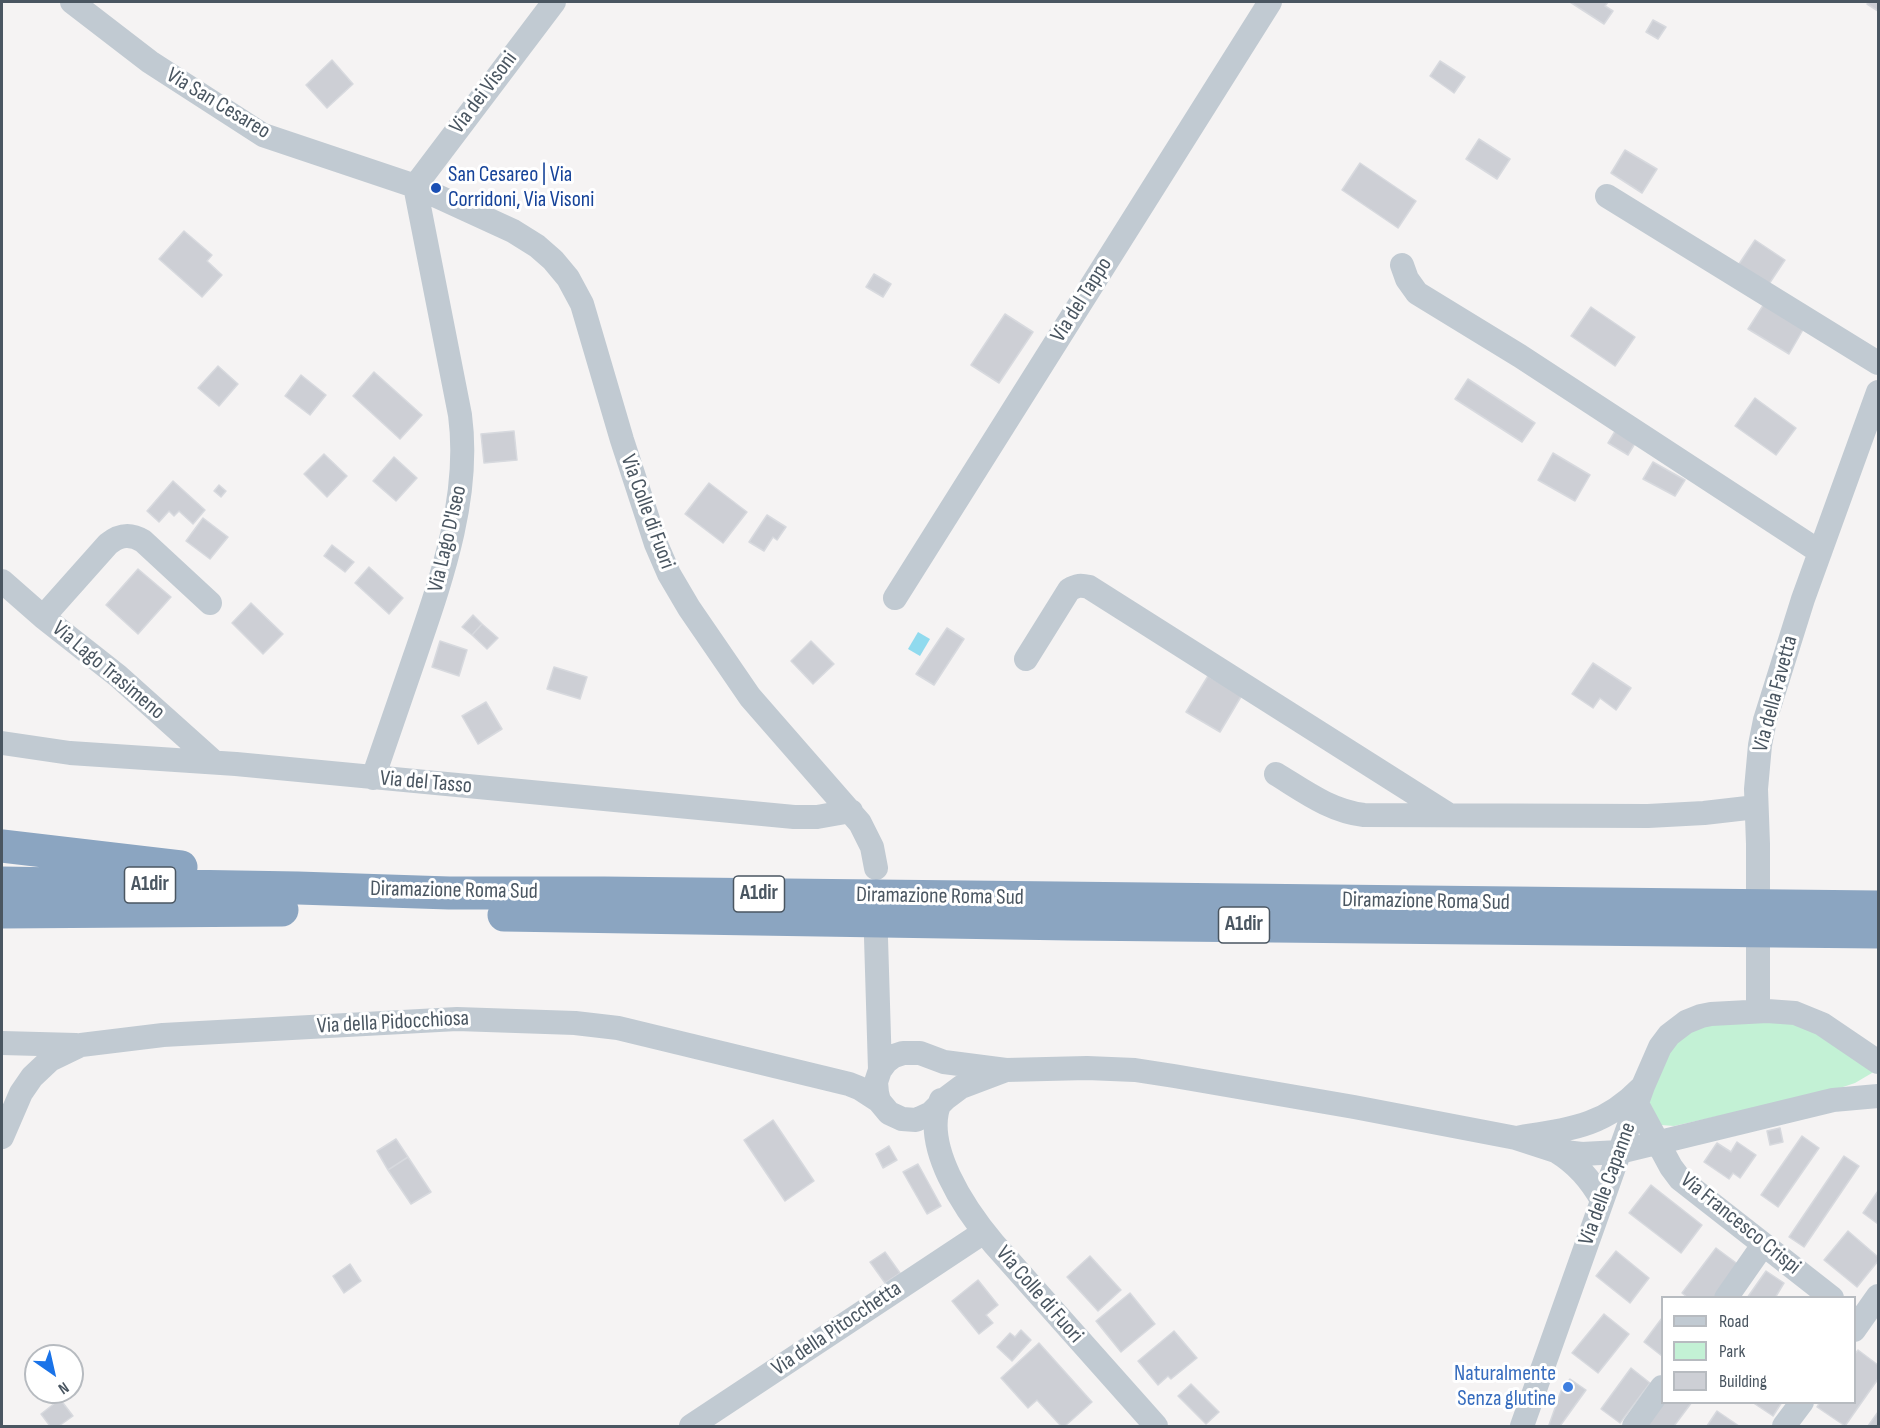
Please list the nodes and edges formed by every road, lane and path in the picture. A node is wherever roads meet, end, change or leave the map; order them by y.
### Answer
1 (72, 2) edge
2 (554, 2) edge
3 (1270, 2) edge
4 (415, 186) junction
5 (1607, 196) dead end
6 (1402, 265) dead end
7 (1878, 363) edge
8 (1878, 392) edge
9 (1820, 552) junction
10 (2, 581) edge
11 (895, 598) dead end
12 (210, 603) dead end
13 (43, 617) junction
14 (1026, 659) dead end
15 (2, 744) edge
16 (214, 762) junction
17 (1276, 774) dead end
18 (373, 778) junction
19 (1756, 807) junction
20 (851, 811) junction
21 (1449, 815) junction
22 (2, 846) edge
23 (876, 868) dead end
24 (2, 883) edge
25 (298, 888) junction
26 (1878, 907) edge
27 (2, 912) edge
28 (1878, 932) edge
29 (876, 938) dead end
30 (1758, 1011) junction
31 (878, 1012) junction
32 (2, 1043) edge
33 (81, 1045) junction
34 (920, 1054) junction
35 (1878, 1062) edge
36 (880, 1070) junction
37 (1006, 1070) junction
38 (1878, 1077) edge
39 (826, 1078) junction
40 (1640, 1095) junction
41 (1878, 1096) edge
42 (1833, 1100) junction
43 (879, 1101) junction
44 (939, 1104) junction
45 (910, 1120) junction
46 (2, 1137) edge
47 (1558, 1141) junction
48 (1657, 1143) junction
49 (1622, 1144) junction
50 (939, 1151) junction
51 (1602, 1200) junction
52 (984, 1232) junction
53 (1763, 1245) junction
54 (1727, 1296) edge
55 (1829, 1296) edge
56 (1878, 1296) edge
57 (1862, 1324) edge
58 (1661, 1388) edge
59 (1800, 1404) edge
60 (691, 1426) edge
61 (1156, 1426) edge
62 (1522, 1426) edge
63 (1634, 1426) edge
64 (1784, 1426) edge

1 - 4 street, Via San Cesareo
2 - 4 street, Via dei Visoni
3 - 11 street, Via del Tappo
4 - 18 street, Via Lago D'Iseo
4 - 20 street, Via Colle di Fuori
5 - 7 street
6 - 9 street
8 - 9 street, Via della Favetta
9 - 19 street, Via della Favetta
10 - 13 street, Via Lago Trasimeno
12 - 13 street
13 - 16 street, Via Lago Trasimeno
14 - 21 street
15 - 16 street, Via del Tasso
16 - 18 street, Via del Tasso
17 - 21 street
18 - 20 street, Via del Tasso
19 - 21 street
19 - 30 street, Via della Favetta
20 - 23 street, Via Colle di Fuori
22 - 25 highway
24 - 25 highway, Diramazione Roma Sud / A1dir
25 - 26 highway, Diramazione Roma Sud / A1dir
27 - 28 highway, Diramazione Roma Sud / A1dir
29 - 31 street
30 - 35 street, Via delle Capanne
30 - 40 street, Via delle Capanne
31 - 34 street
31 - 36 street
32 - 33 street
33 - 39 street, Via della Pidocchiosa
33 - 46 street, Via della Pidocchiosa
34 - 36 street
34 - 37 street
34 - 44 street
36 - 39 street, Via della Pidocchiosa
36 - 43 street
37 - 44 street
37 - 47 street
38 - 42 street
39 - 43 street, Via della Pidocchiosa
40 - 47 street
40 - 48 street, Via Francesco Crispi
40 - 49 street, Via delle Capanne
41 - 42 street
42 - 48 street
43 - 45 street
44 - 45 street
44 - 50 street, Via Colle di Fuori
45 - 50 street, Via Colle di Fuori
47 - 49 street
47 - 51 street
48 - 49 street
48 - 53 street, Via Francesco Crispi
49 - 51 street, Via delle Capanne
50 - 52 street, Via Colle di Fuori
51 - 62 street, Via delle Capanne
52 - 60 street, Via della Pitocchetta
52 - 61 street, Via Colle di Fuori
53 - 54 street
53 - 55 street, Via Francesco Crispi
56 - 57 street
58 - 63 street
59 - 64 street

